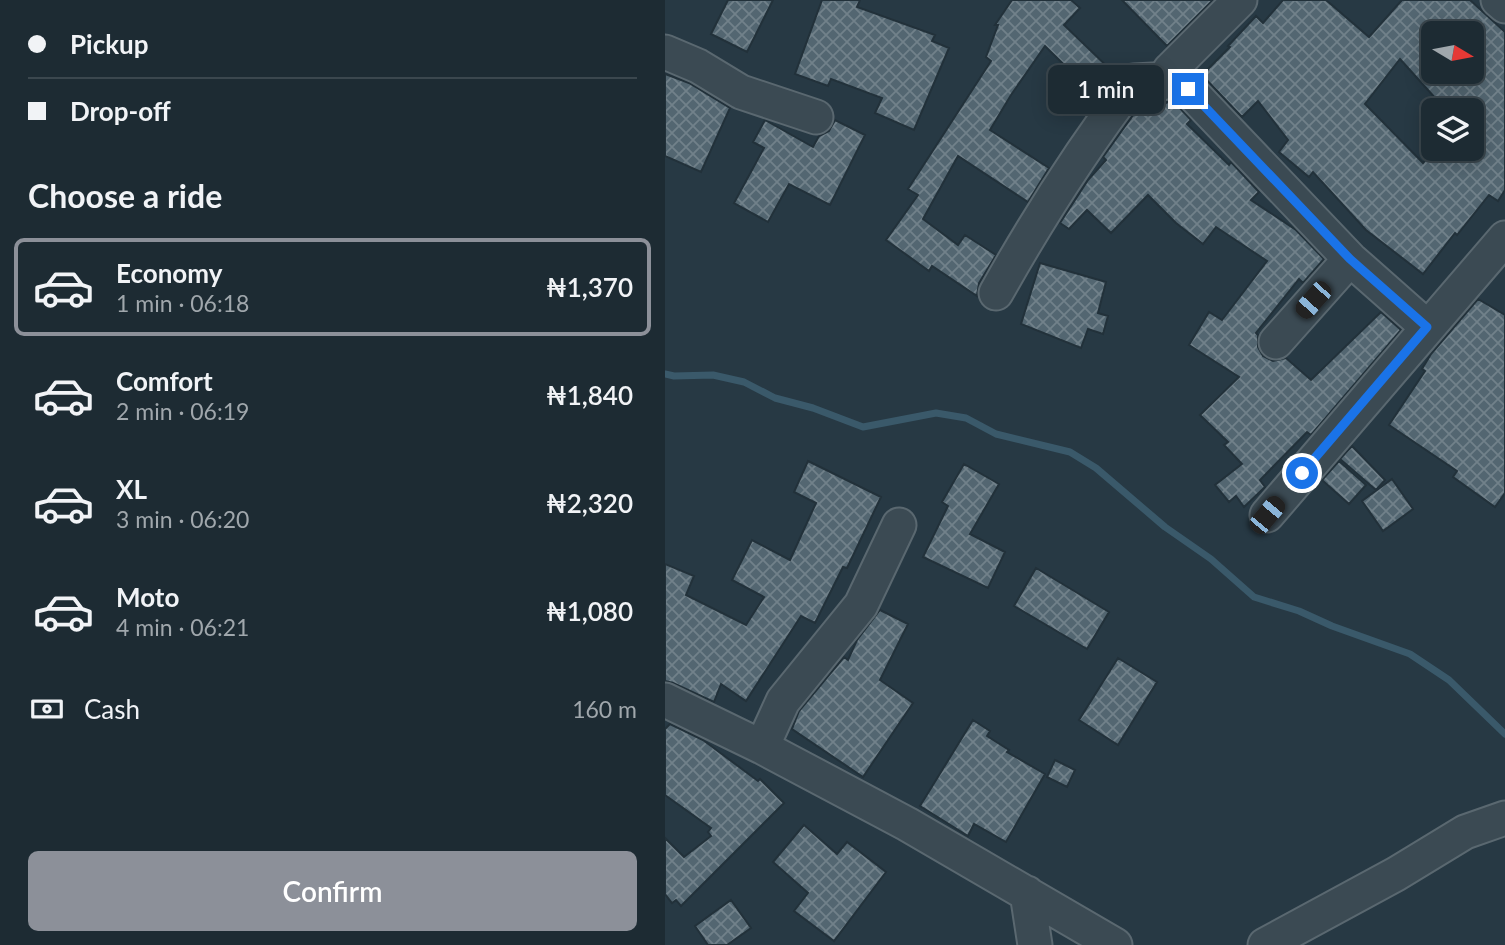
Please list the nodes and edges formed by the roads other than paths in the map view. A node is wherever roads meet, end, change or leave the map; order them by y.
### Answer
1 (1240, 0) edge
2 (1498, 0) edge
3 (1505, 6) edge
4 (665, 52) edge
5 (1170, 70) junction
6 (816, 117) dead end
7 (1505, 238) edge
8 (1350, 259) junction
9 (996, 293) dead end
10 (1427, 327) junction
11 (1276, 342) dead end
12 (1267, 515) dead end
13 (899, 525) dead end
14 (669, 707) edge
15 (762, 747) junction
16 (1505, 818) edge
17 (1027, 894) junction
18 (1268, 944) edge
19 (1035, 945) edge
20 (1115, 945) edge

1 - 5 street
2 - 3 street
4 - 6 street
5 - 8 street
5 - 9 street
7 - 10 street
8 - 10 street
8 - 11 street
10 - 12 street
13 - 15 street
14 - 15 street
15 - 17 street
16 - 18 street
17 - 19 street
17 - 20 street

